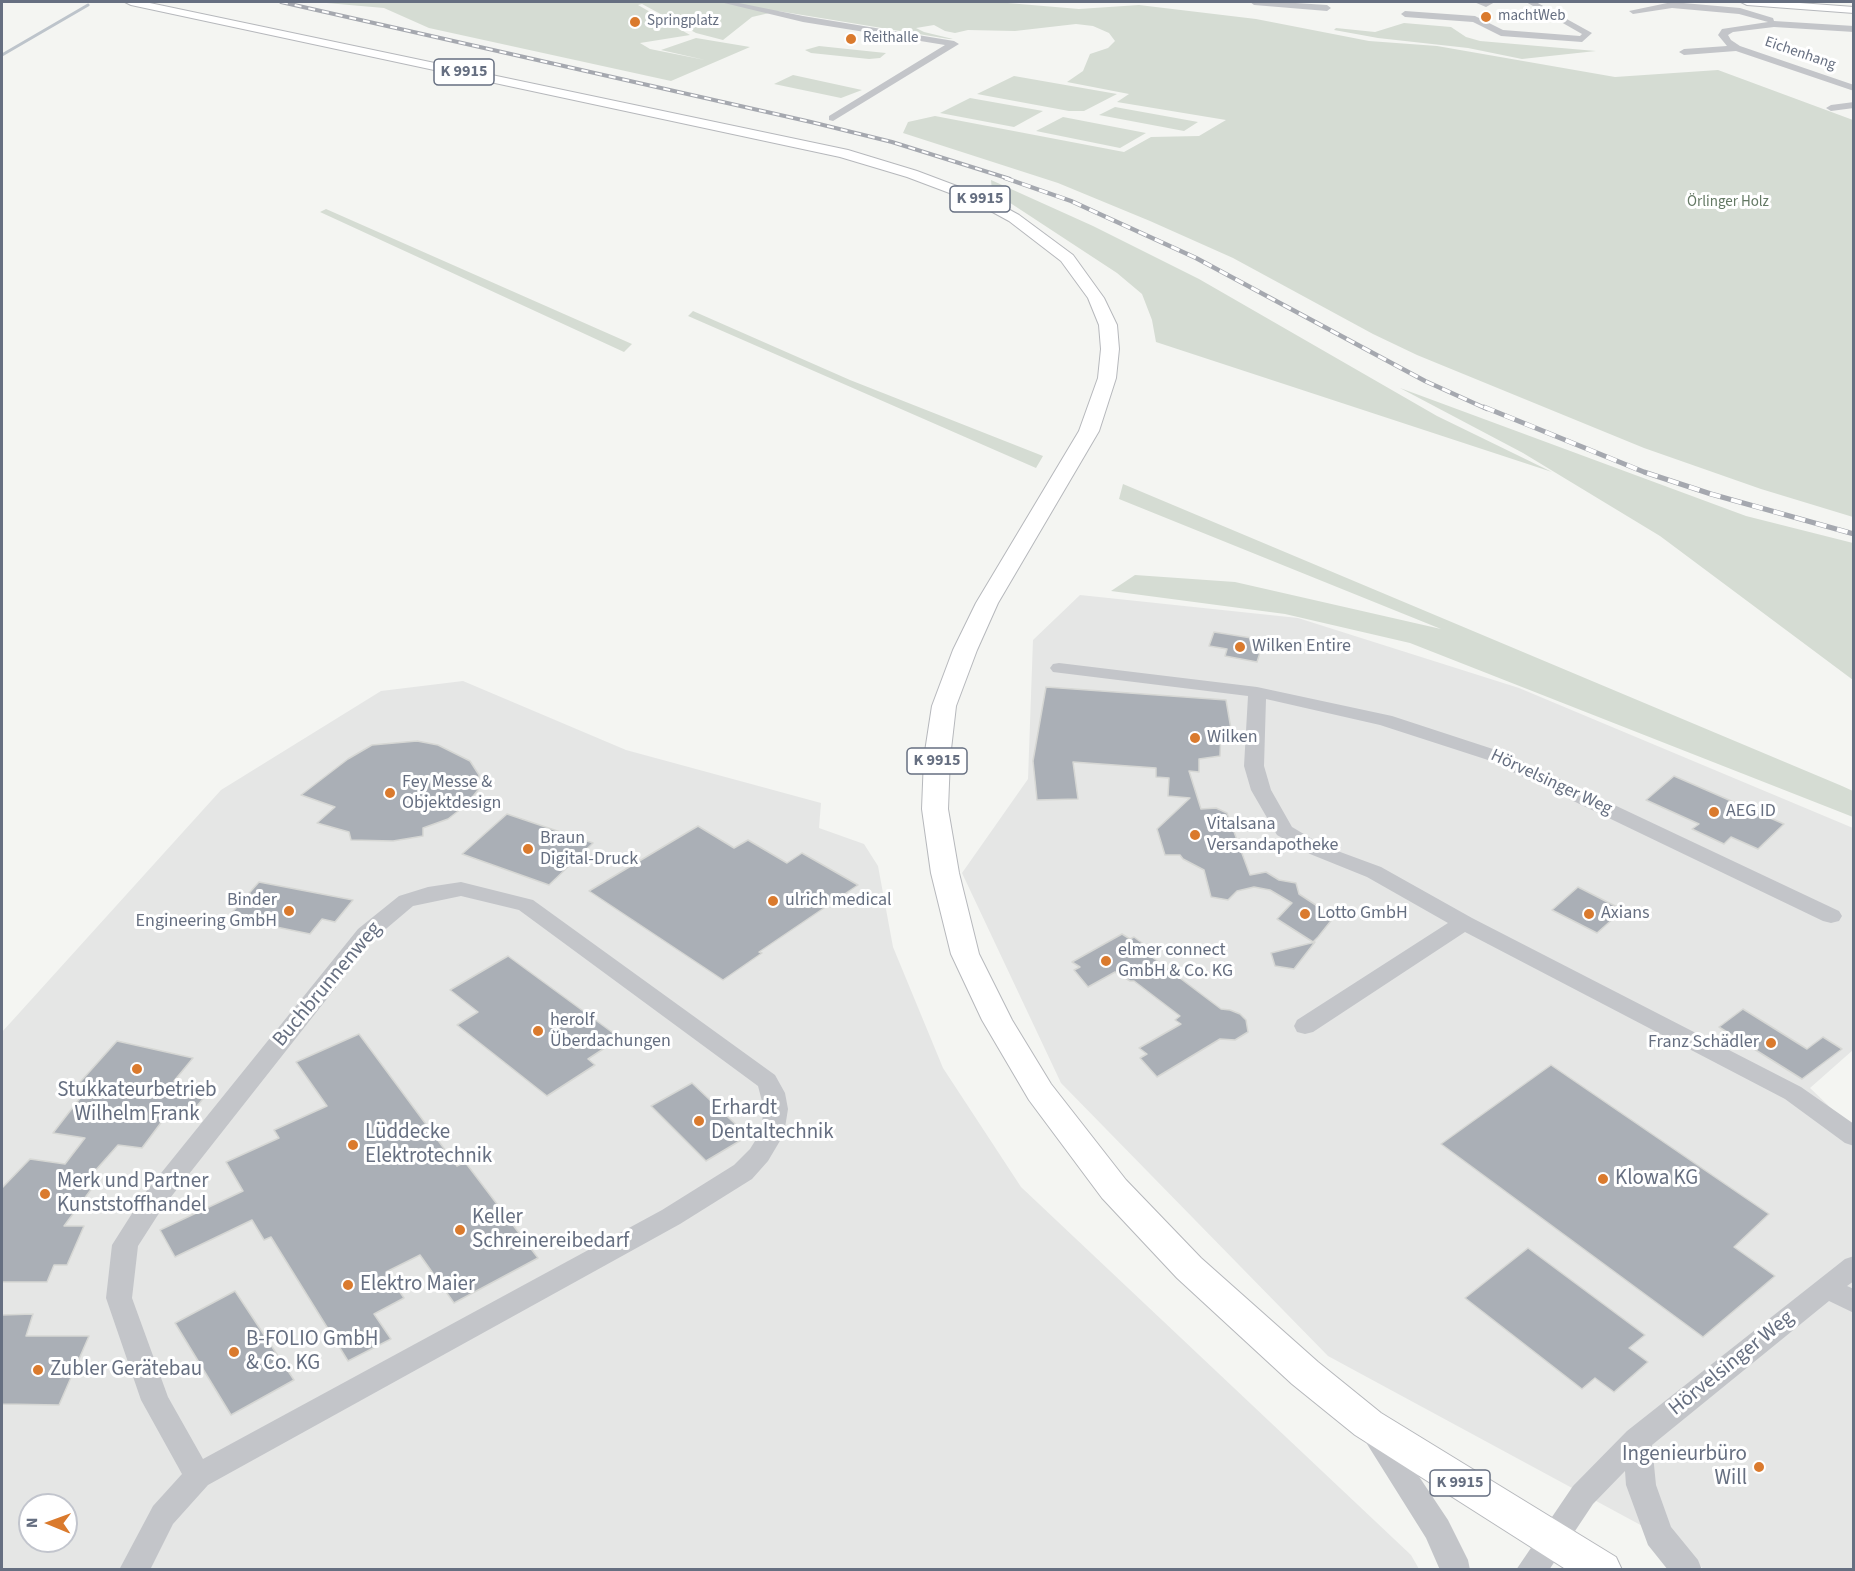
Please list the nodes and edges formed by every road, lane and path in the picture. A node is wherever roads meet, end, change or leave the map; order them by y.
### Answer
1 (130, 2) edge
2 (724, 2) edge
3 (1254, 2) edge
4 (1478, 2) edge
5 (1491, 2) edge
6 (1530, 2) edge
7 (1747, 2) edge
8 (1308, 4) edge
9 (1327, 8) dead end
10 (1854, 10) edge
11 (1634, 11) dead end
12 (1405, 14) dead end
13 (1781, 24) junction
14 (1854, 29) edge
15 (1737, 48) junction
16 (1684, 52) dead end
17 (1854, 88) edge
18 (1854, 105) edge
19 (1831, 108) dead end
20 (833, 118) dead end
21 (1059, 668) dead end
22 (1257, 692) junction
23 (1831, 916) dead end
24 (1464, 923) junction
25 (1305, 1026) dead end
26 (1854, 1137) edge
27 (1854, 1266) edge
28 (1827, 1288) junction
29 (1854, 1302) edge
30 (1368, 1424) junction
31 (1636, 1440) junction
32 (198, 1476) junction
33 (1542, 1555) edge
34 (134, 1569) edge
35 (1455, 1569) edge
36 (1602, 1569) edge
37 (1687, 1569) edge

1 - 30 main road, K 9915
2 - 20 street
3 - 8 street
4 - 5 street
6 - 12 street
7 - 10 main road
8 - 9 street
11 - 13 street, Eichenhang
13 - 14 street, Eichenhang
13 - 15 street, Eichenhang
15 - 16 street, Eichenhang
15 - 17 street, Eichenhang
18 - 19 street
21 - 22 street, Hörvelsinger Weg
22 - 23 street, Hörvelsinger Weg
22 - 24 street
24 - 25 street
24 - 26 street
27 - 28 street, Hörvelsinger Weg
28 - 29 street
28 - 31 street, Hörvelsinger Weg
30 - 33 main road, K 9915
30 - 35 street
31 - 33 street, Hörvelsinger Weg
31 - 37 street
32 - 32 street, Buchbrunnenweg
32 - 34 street, Buchbrunnenweg
33 - 36 main road, K 9915

